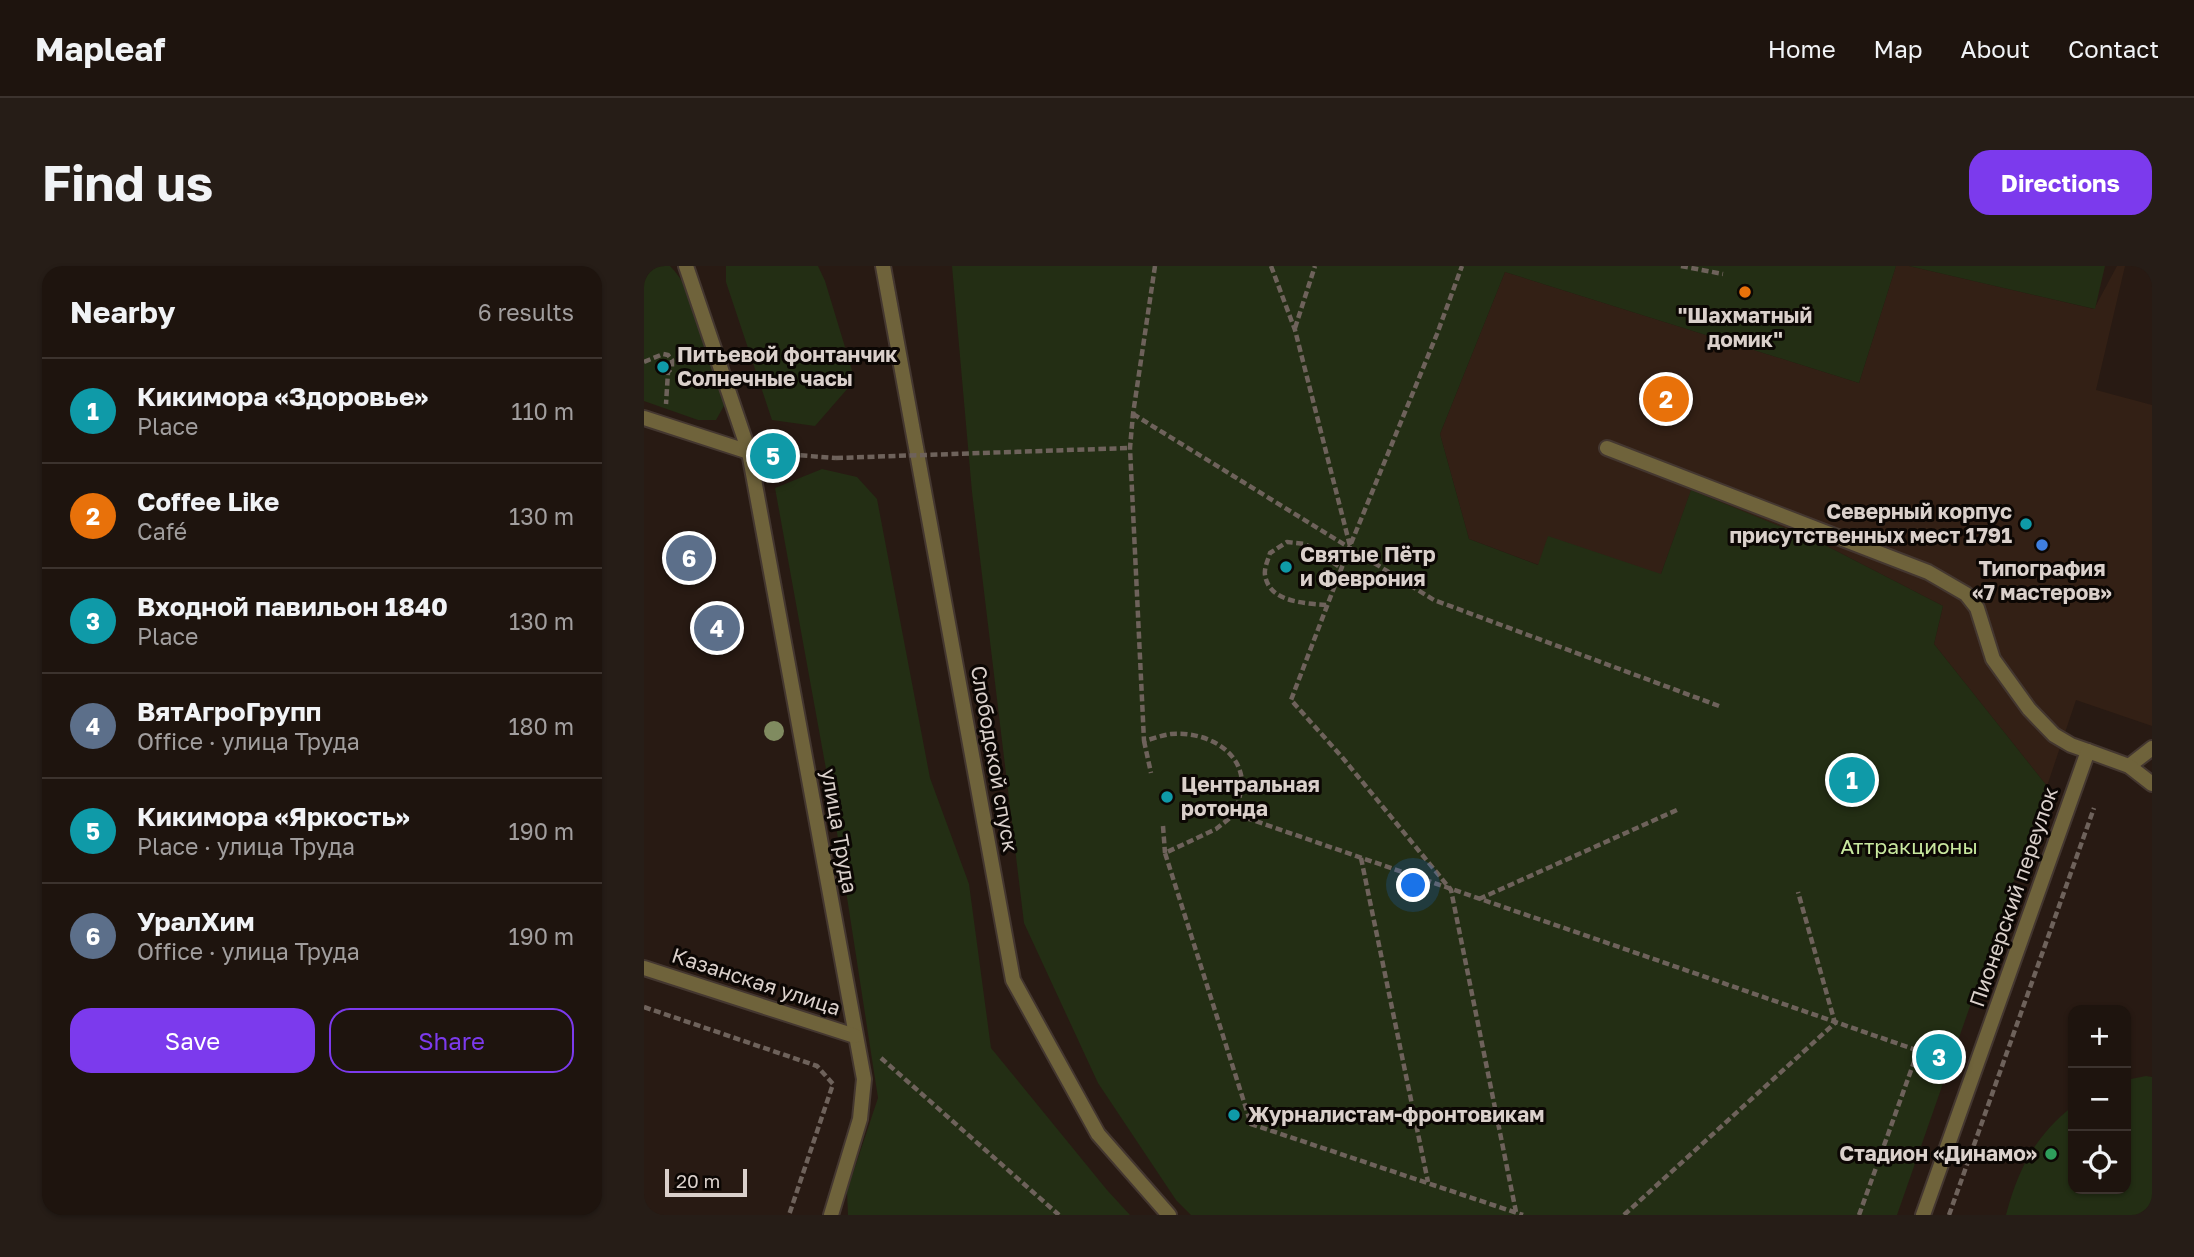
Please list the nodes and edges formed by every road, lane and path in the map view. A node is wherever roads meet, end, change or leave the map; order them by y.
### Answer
1 (686, 266) edge
2 (883, 266) edge
3 (1155, 266) edge
4 (1272, 266) edge
5 (1315, 266) edge
6 (1462, 266) edge
7 (1681, 266) edge
8 (1723, 274) dead end
9 (1295, 330) junction
10 (644, 362) edge
11 (1133, 414) junction
12 (665, 415) dead end
13 (644, 418) edge
14 (1130, 448) junction
15 (1607, 449) dead end
16 (749, 452) junction
17 (1350, 546) junction
18 (1341, 568) junction
19 (1326, 605) junction
20 (1718, 706) dead end
21 (1144, 741) junction
22 (2152, 748) edge
23 (2088, 751) junction
24 (2129, 766) junction
25 (1151, 773) dead end
26 (2152, 784) edge
27 (1195, 805) dead end
28 (2094, 808) dead end
29 (1679, 809) dead end
30 (1235, 814) junction
31 (1163, 826) dead end
32 (1165, 853) junction
33 (1360, 857) junction
34 (1451, 890) junction
35 (1798, 892) dead end
36 (1478, 900) junction
37 (644, 968) edge
38 (644, 1007) edge
39 (1835, 1023) junction
40 (855, 1036) junction
41 (1918, 1051) junction
42 (1925, 1053) dead end
43 (1428, 1183) junction
44 (1516, 1213) junction
45 (789, 1215) edge
46 (831, 1215) edge
47 (1059, 1215) edge
48 (1170, 1215) edge
49 (1523, 1215) edge
50 (1624, 1215) edge
51 (1859, 1215) edge
52 (1923, 1215) edge
53 (1949, 1215) edge

1 - 16 street, улица Труда
2 - 48 street, Слободской спуск
3 - 11 path
4 - 9 path
5 - 9 path
6 - 17 path
7 - 8 path
9 - 17 path
10 - 12 path
11 - 14 path
11 - 17 path
13 - 16 street
14 - 16 path, bridge
14 - 21 path
15 - 23 street
16 - 40 street, улица Труда
17 - 18 path
17 - 20 path
18 - 19 path
18 - 19 path
19 - 34 path
21 - 25 path
21 - 30 path
22 - 24 street
23 - 24 street
23 - 52 street, Пионерский переулок
24 - 26 street
27 - 30 path
28 - 53 path
29 - 36 path
30 - 32 path
30 - 33 path
31 - 32 path
32 - 43 path
33 - 34 path
33 - 43 path
34 - 36 path
34 - 44 path
35 - 39 path
36 - 39 path
37 - 40 street, Казанская улица
38 - 45 path
39 - 41 path
39 - 50 path
40 - 46 street, улица Труда
40 - 47 path
41 - 42 path
41 - 51 path
43 - 44 path
44 - 49 path

